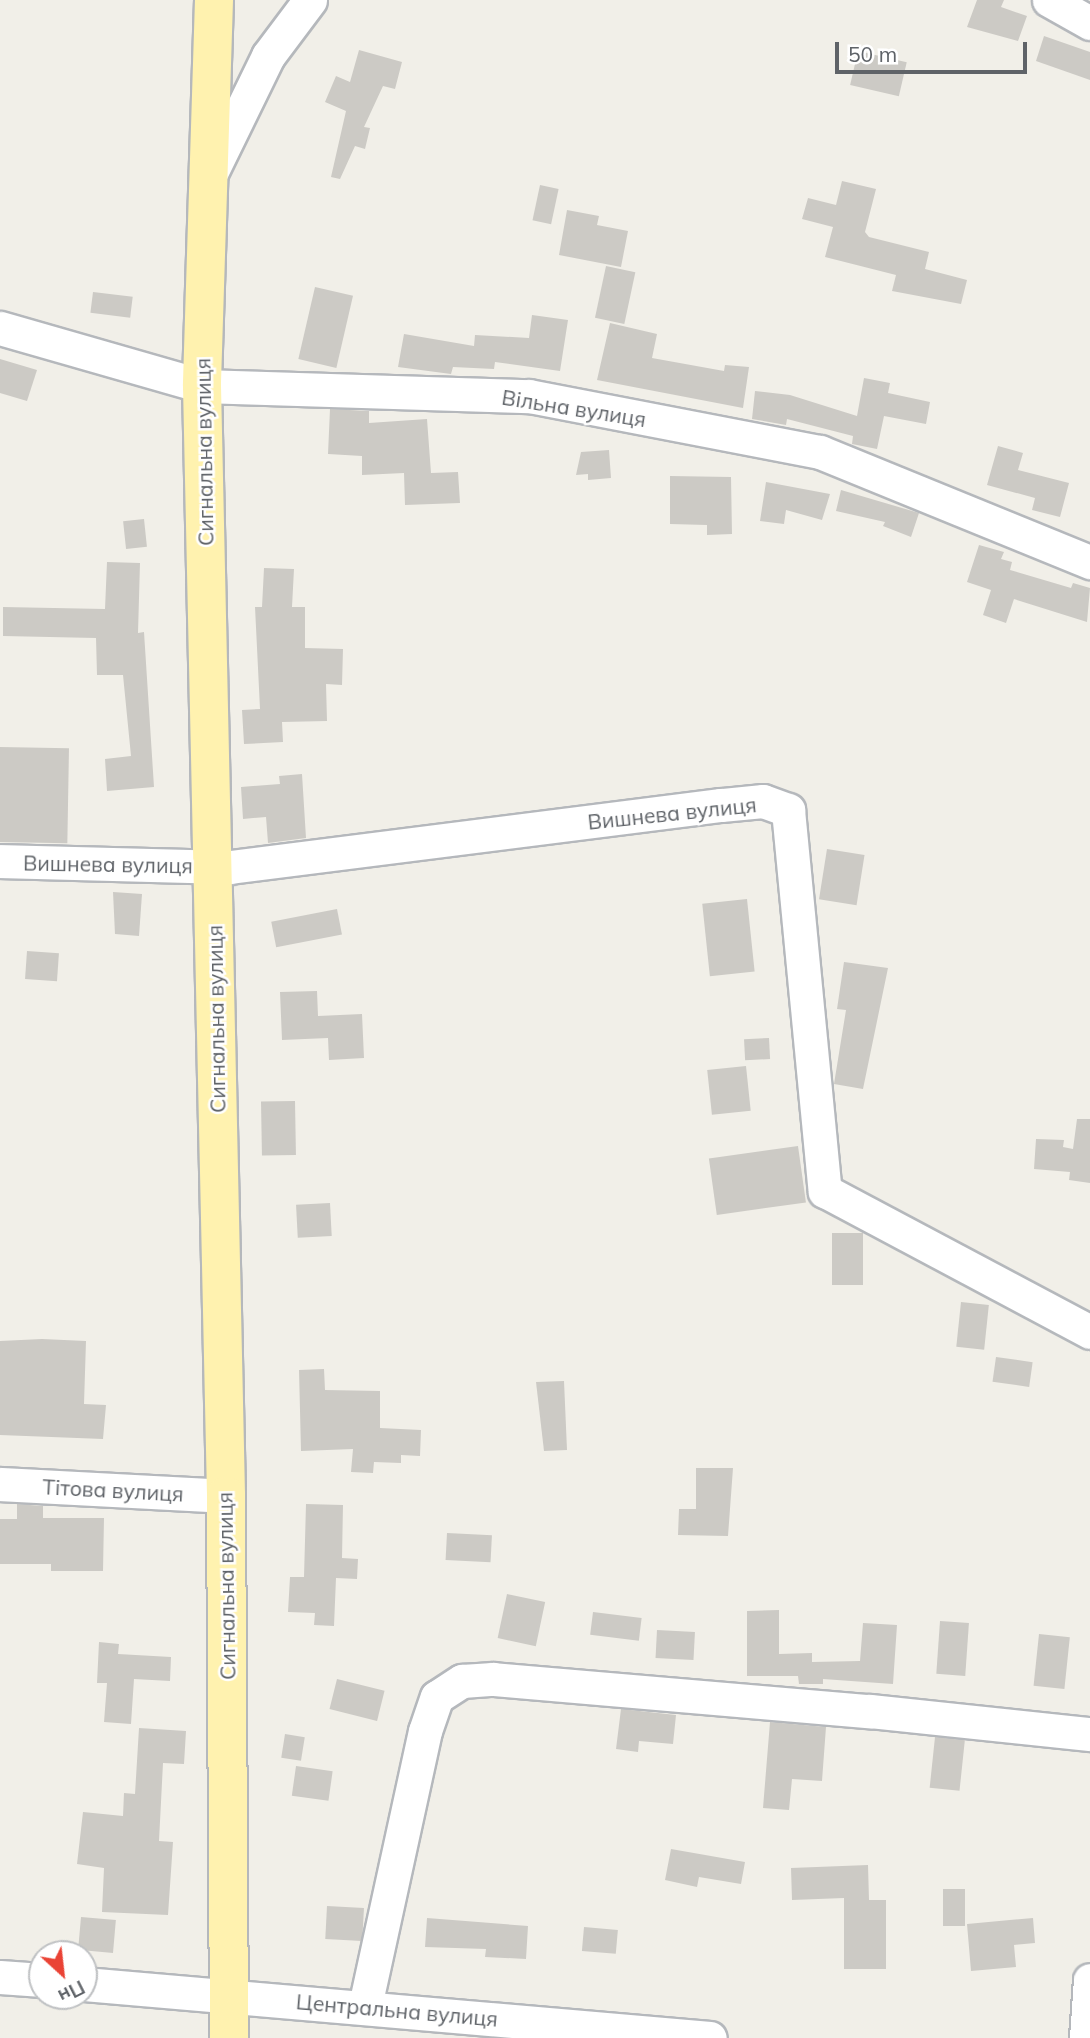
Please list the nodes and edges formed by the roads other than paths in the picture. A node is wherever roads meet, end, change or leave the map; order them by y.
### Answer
1 (214, 0) edge
2 (310, 0) edge
3 (1049, 0) edge
4 (1090, 23) edge
5 (208, 179) junction
6 (0, 328) edge
7 (202, 386) junction
8 (1090, 562) edge
9 (0, 861) edge
10 (212, 866) junction
11 (1090, 1332) edge
12 (0, 1484) edge
13 (226, 1496) junction
14 (1090, 1734) edge
15 (0, 1977) edge
16 (28, 1979) edge
17 (1090, 1980) edge
18 (98, 1985) edge
19 (230, 1996) junction
20 (365, 2006) junction
21 (229, 2038) edge
22 (710, 2038) edge
23 (1086, 2038) edge

1 - 5 main road, Сигнальна вулиця
2 - 5 street
3 - 4 street
5 - 7 main road, Сигнальна вулиця
6 - 7 street, Вільна вулиця
7 - 8 street, Вільна вулиця
7 - 10 main road, Сигнальна вулиця
9 - 10 street, Вишнева вулиця
10 - 11 street, Вишнева вулиця
10 - 13 main road, Сигнальна вулиця
12 - 13 street, Тітова вулиця
13 - 19 main road, Сигнальна вулиця
14 - 20 street
15 - 16 street
17 - 23 street
18 - 19 street, Центральна вулиця
19 - 20 street, Центральна вулиця
19 - 21 main road, Сигнальна вулиця
20 - 22 street, Центральна вулиця

